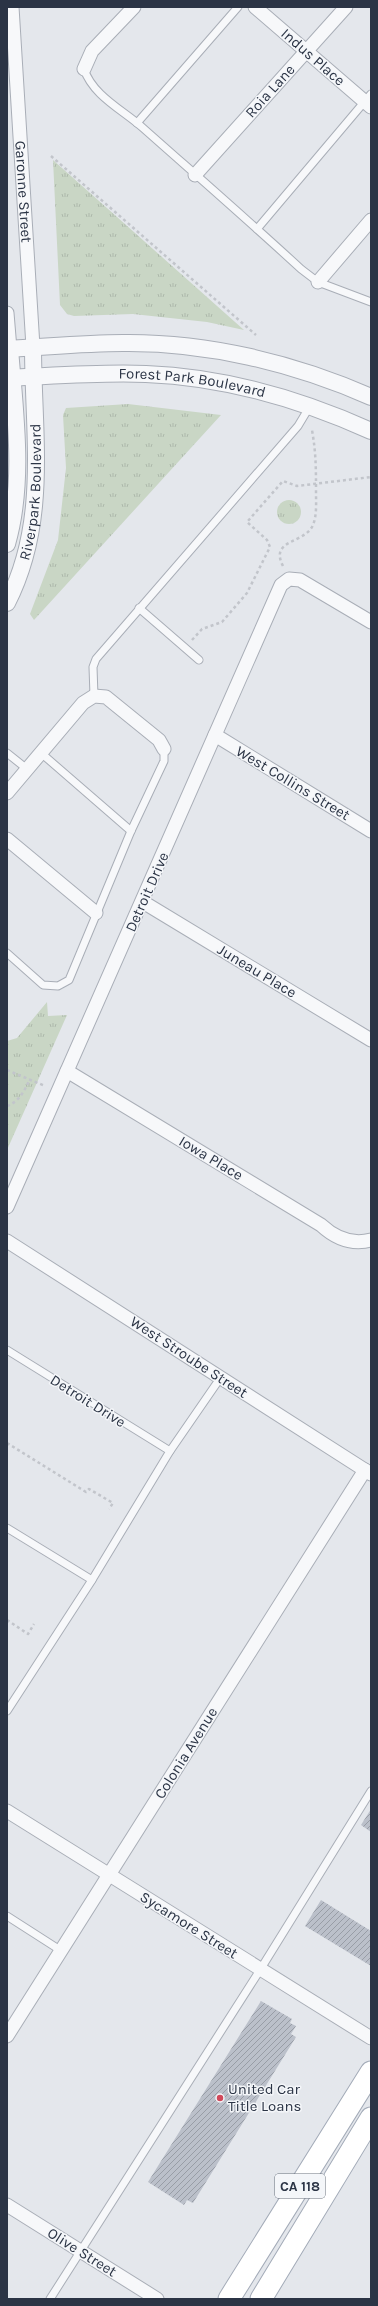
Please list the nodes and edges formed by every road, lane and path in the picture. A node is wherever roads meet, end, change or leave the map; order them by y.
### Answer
1 (12, 7) edge
2 (134, 7) edge
3 (238, 7) edge
4 (255, 7) edge
5 (346, 7) edge
6 (306, 50) junction
7 (84, 69) joint
8 (369, 101) edge
9 (137, 123) junction
10 (52, 156) dead end
11 (195, 175) junction
12 (371, 220) edge
13 (257, 229) junction
14 (318, 282) junction
15 (371, 302) edge
16 (7, 313) edge
17 (256, 335) dead end
18 (34, 347) junction
19 (8, 349) edge
20 (34, 376) junction
21 (10, 378) edge
22 (371, 398) edge
23 (310, 406) junction
24 (312, 430) dead end
25 (371, 431) edge
26 (371, 478) edge
27 (317, 482) junction
28 (7, 544) edge
29 (289, 579) junction
30 (7, 603) edge
31 (139, 608) junction
32 (371, 622) edge
33 (186, 636) dead end
34 (199, 660) dead end
35 (94, 696) junction
36 (215, 736) junction
37 (164, 749) joint
38 (7, 753) edge
39 (41, 753) junction
40 (27, 769) junction
41 (7, 793) edge
42 (371, 830) edge
43 (131, 831) junction
44 (7, 838) edge
45 (143, 902) junction
46 (96, 913) junction
47 (7, 953) edge
48 (371, 1040) edge
49 (7, 1070) edge
50 (67, 1071) junction
51 (30, 1079) junction
52 (57, 1092) junction
53 (7, 1106) edge
54 (7, 1207) edge
55 (371, 1240) edge
56 (7, 1241) edge
57 (7, 1350) edge
58 (221, 1377) junction
59 (7, 1443) edge
60 (170, 1452) junction
61 (369, 1470) edge
62 (109, 1509) dead end
63 (7, 1528) edge
64 (92, 1580) junction
65 (7, 1620) edge
66 (34, 1624) dead end
67 (8, 1706) edge
68 (371, 1791) edge
69 (7, 1811) edge
70 (109, 1876) junction
71 (7, 1916) edge
72 (60, 1950) junction
73 (260, 1970) junction
74 (7, 2036) edge
75 (371, 2038) edge
76 (371, 2072) edge
77 (371, 2118) edge
78 (7, 2206) edge
79 (80, 2251) junction
80 (50, 2299) edge
81 (157, 2299) edge
82 (229, 2299) edge
83 (261, 2299) edge

1 - 18 street, Garonne Street
2 - 7 street
3 - 9 lane
4 - 6 street, Indus Place
5 - 6 street, Roia Lane
6 - 8 street, Indus Place
6 - 11 street, Roia Lane
7 - 9 lane
8 - 13 lane
9 - 11 lane
10 - 17 path
11 - 13 lane
12 - 14 street
13 - 14 lane
14 - 15 lane
16 - 19 street
18 - 19 street, Forest Park Boulevard
18 - 20 street, Garonne Street
18 - 22 street, Forest Park Boulevard
19 - 21 street, Riverpark Boulevard
20 - 21 street, Forest Park Boulevard
20 - 23 street, Forest Park Boulevard
20 - 30 street, Riverpark Boulevard
21 - 28 street, Riverpark Boulevard
23 - 25 street, Forest Park Boulevard
23 - 31 lane
24 - 27 path
26 - 27 path
27 - 29 path
27 - 33 path
29 - 32 street
29 - 36 street, Detroit Drive
31 - 34 lane
31 - 35 lane
35 - 37 street
35 - 39 street
36 - 42 street, West Collins Street
36 - 45 street, Detroit Drive
37 - 43 lane
38 - 40 lane
39 - 40 street
39 - 43 lane
40 - 41 street
43 - 46 lane
44 - 46 street
45 - 48 street, Juneau Place
45 - 50 street, Detroit Drive
46 - 47 lane
49 - 51 path
50 - 52 street, Detroit Drive
50 - 55 street, Iowa Place
51 - 52 path
51 - 53 path
52 - 54 street, Detroit Drive
56 - 58 street, West Stroube Street
57 - 60 lane, Detroit Drive
58 - 60 lane
58 - 61 street, West Stroube Street
59 - 62 path
60 - 64 lane
61 - 70 street, Colonia Avenue
63 - 64 lane
64 - 67 lane
65 - 66 path
68 - 73 lane
69 - 70 street, Sycamore Street
70 - 72 street, Colonia Avenue
70 - 73 street, Sycamore Street
71 - 72 lane
72 - 74 street, Colonia Avenue
73 - 75 street, Sycamore Street
73 - 79 lane
76 - 82 main road, CA 118
77 - 83 main road, CA 118
78 - 79 street, Olive Street
79 - 80 lane
79 - 81 street, Olive Street

